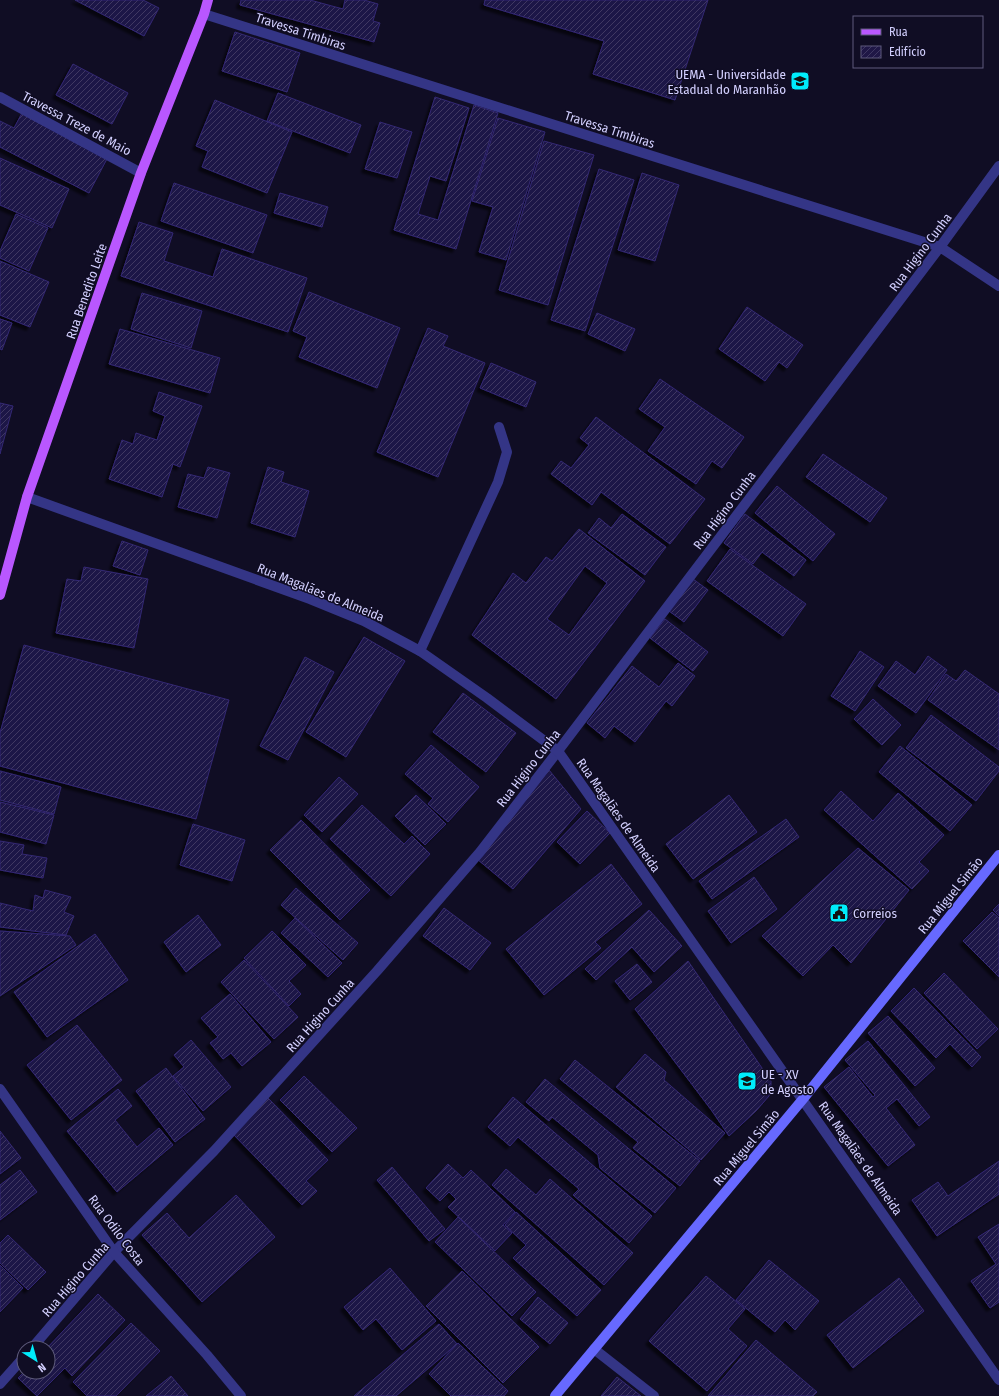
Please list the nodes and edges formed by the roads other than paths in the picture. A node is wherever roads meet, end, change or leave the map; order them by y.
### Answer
1 (208, 0) edge
2 (204, 14) junction
3 (0, 97) edge
4 (999, 166) edge
5 (141, 173) junction
6 (940, 247) junction
7 (999, 286) edge
8 (499, 427) dead end
9 (27, 497) junction
10 (0, 595) edge
11 (420, 651) junction
12 (558, 751) junction
13 (999, 855) edge
14 (0, 1089) edge
15 (803, 1099) junction
16 (114, 1252) junction
17 (39, 1340) edge
18 (594, 1349) junction
19 (16, 1366) edge
20 (999, 1380) edge
21 (0, 1384) edge
22 (241, 1396) edge
23 (554, 1396) edge
24 (654, 1396) edge

1 - 2 main road, Rua Benedito Leite
2 - 5 main road, Rua Benedito Leite
2 - 6 street, Travessa Timbiras
3 - 5 street, Travessa Treze de Maio
4 - 6 street, Rua Higino Cunha
5 - 9 main road, Rua Benedito Leite
6 - 7 street, Travessa Timbiras
6 - 12 street, Rua Higino Cunha
8 - 11 street
9 - 10 main road, Rua Benedito Leite
9 - 11 street, Rua Magalães de Almeida
11 - 12 street, Rua Magalães de Almeida
12 - 15 street, Rua Magalães de Almeida
12 - 16 street, Rua Higino Cunha
13 - 15 main road, Rua Miguel Simão
14 - 16 street, Rua Odilo Costa
15 - 18 main road, Rua Miguel Simão
15 - 20 street, Rua Magalães de Almeida
16 - 17 street, Rua Higino Cunha
16 - 22 street, Rua Odilo Costa
18 - 23 main road, Rua Miguel Simão
18 - 24 street
19 - 21 street

